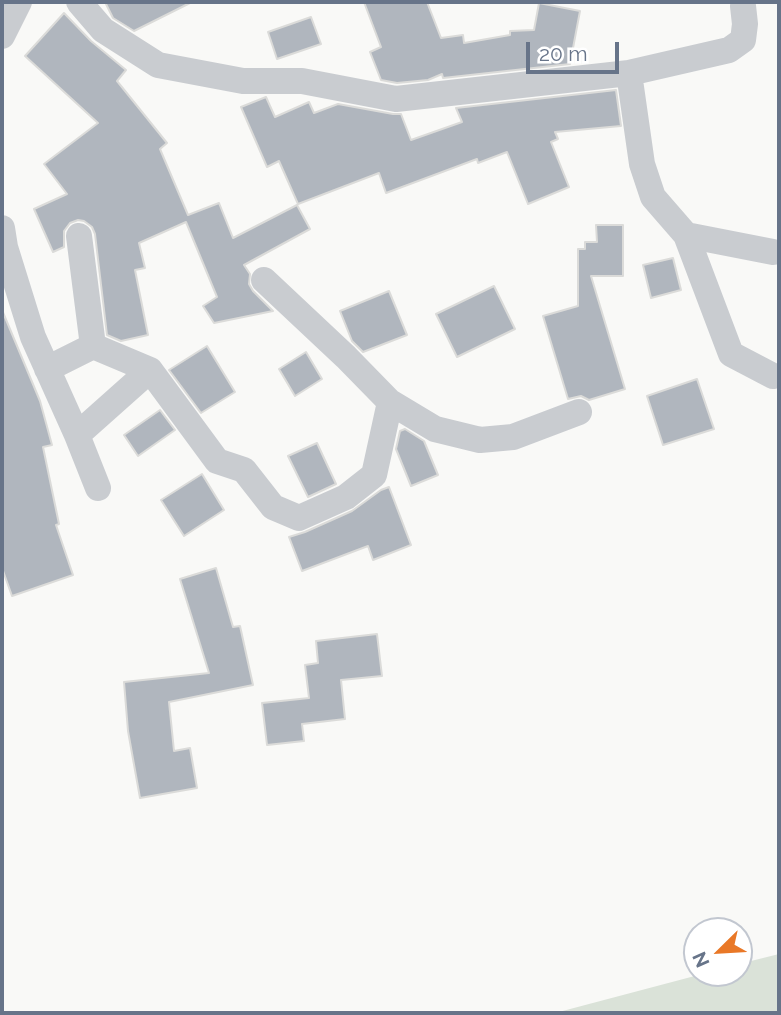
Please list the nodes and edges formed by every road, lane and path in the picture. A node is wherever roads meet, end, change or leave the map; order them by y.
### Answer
1 (19, 2) edge
2 (79, 2) edge
3 (743, 6) dead end
4 (2, 36) edge
5 (629, 73) junction
6 (2, 228) edge
7 (685, 235) junction
8 (79, 236) dead end
9 (773, 253) dead end
10 (264, 280) dead end
11 (93, 346) junction
12 (47, 369) junction
13 (150, 370) junction
14 (773, 376) dead end
15 (390, 402) junction
16 (579, 412) dead end
17 (77, 435) junction
18 (98, 488) dead end

1 - 4 street
2 - 5 street
3 - 5 street
5 - 7 street
6 - 12 street
7 - 9 street
7 - 14 street
8 - 11 street
10 - 15 street
11 - 12 street
11 - 13 street
12 - 17 street
13 - 15 street
13 - 17 street
15 - 16 street
17 - 18 street

